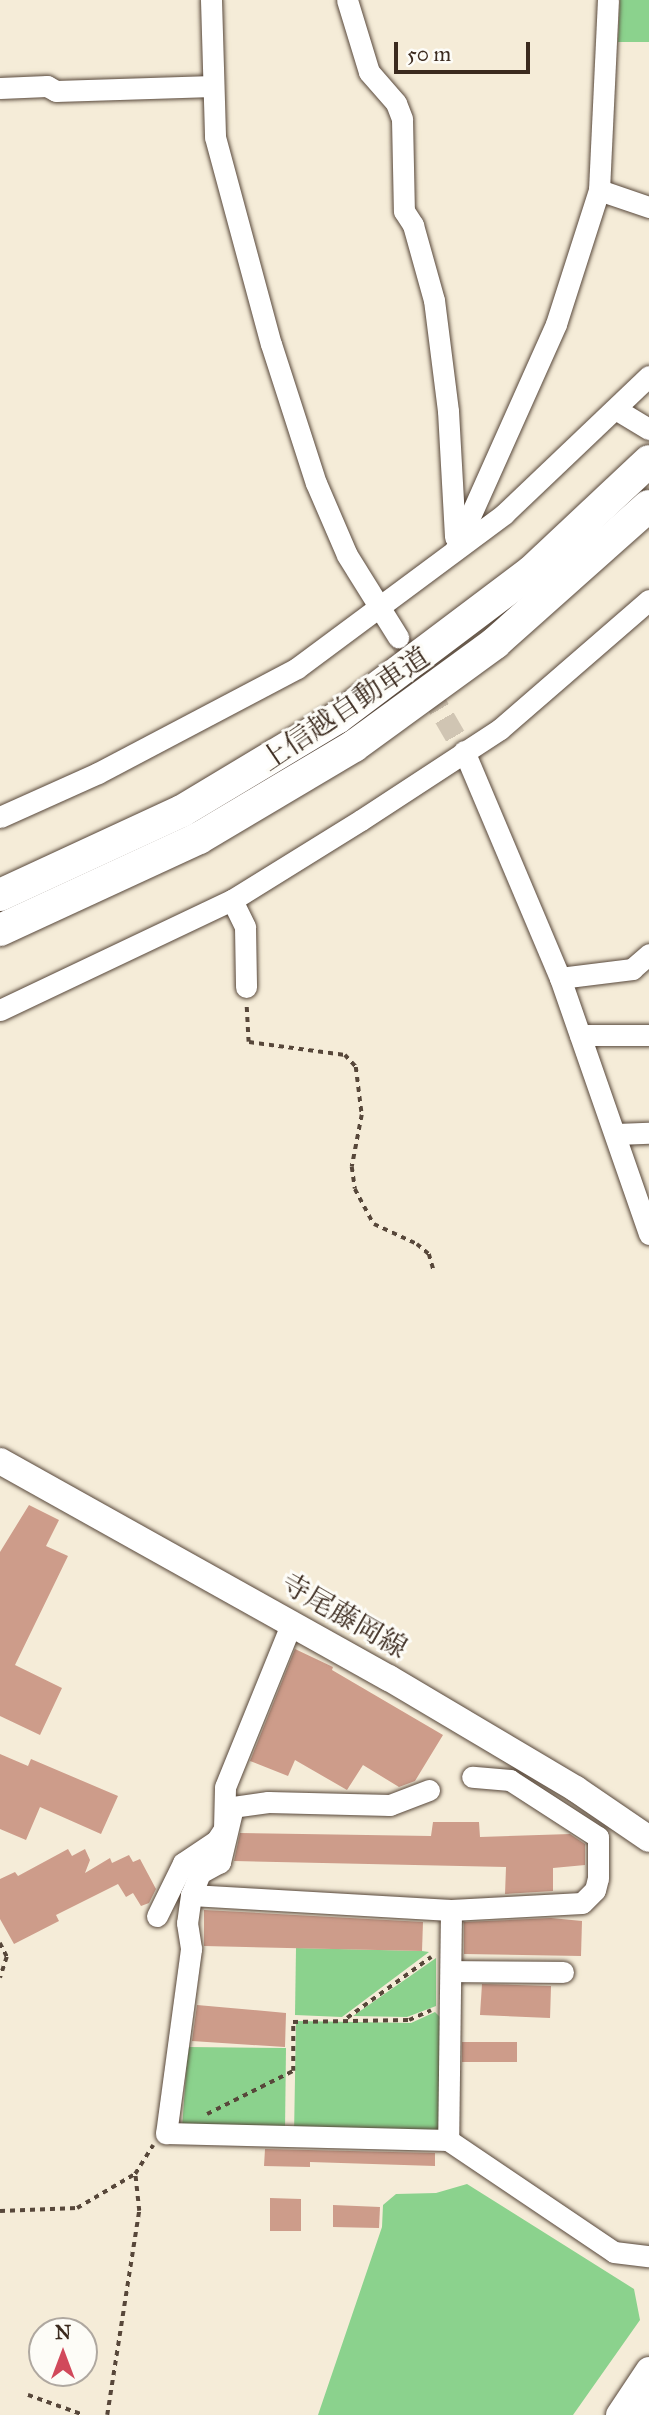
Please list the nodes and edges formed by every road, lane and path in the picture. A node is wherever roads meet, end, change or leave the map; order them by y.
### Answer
1 (211, 0) edge
2 (347, 0) edge
3 (608, 0) edge
4 (213, 86) junction
5 (0, 88) edge
6 (599, 190) junction
7 (648, 205) edge
8 (649, 376) edge
9 (617, 410) junction
10 (649, 429) edge
11 (645, 466) edge
12 (649, 506) edge
13 (455, 550) junction
14 (649, 600) edge
15 (379, 604) junction
16 (398, 637) tunnel mouth
17 (464, 751) junction
18 (0, 817) edge
19 (0, 895) edge
20 (232, 900) junction
21 (0, 930) edge
22 (649, 954) edge
23 (560, 978) junction
24 (246, 987) joint
25 (0, 1010) edge
26 (580, 1035) junction
27 (649, 1035) edge
28 (649, 1133) edge
29 (616, 1134) junction
30 (649, 1232) edge
31 (434, 1271) dead end
32 (0, 1461) edge
33 (292, 1622) junction
34 (472, 1777) dead end
35 (429, 1790) dead end
36 (649, 1839) edge
37 (191, 1895) junction
38 (451, 1910) junction
39 (157, 1916) dead end
40 (0, 1943) edge
41 (449, 1949) junction
42 (451, 1972) junction
43 (562, 1972) dead end
44 (0, 1978) edge
45 (451, 2009) junction
46 (346, 2020) junction
47 (199, 2116) dead end
48 (166, 2133) junction
49 (448, 2140) junction
50 (135, 2175) junction
51 (0, 2211) edge
52 (649, 2256) edge
53 (649, 2370) edge
54 (27, 2395) dead end
55 (649, 2406) edge
56 (84, 2415) edge
57 (107, 2415) edge
58 (619, 2415) edge
59 (643, 2415) edge

1 - 4 street
2 - 13 street
3 - 6 street
4 - 5 street
4 - 15 street
6 - 7 street
6 - 13 street
8 - 9 street
9 - 10 street
9 - 13 street
11 - 19 highway, 上信越自動車道
12 - 21 highway, 上信越自動車道
13 - 15 street
14 - 17 street
15 - 16 street
15 - 18 street
17 - 20 street
17 - 23 street
20 - 24 street
20 - 25 street
22 - 23 street
23 - 26 street
24 - 31 path
26 - 27 street
26 - 29 street
28 - 29 street
29 - 30 street
32 - 33 main road, 寺尾藤岡線
33 - 36 main road, 寺尾藤岡線
33 - 39 street
34 - 38 street
35 - 37 street
37 - 38 street
37 - 48 street
38 - 41 street
40 - 44 path
41 - 42 street
41 - 46 path
42 - 43 street
42 - 45 street
45 - 46 path
45 - 49 street
46 - 47 path
48 - 49 street
48 - 50 path
49 - 52 street
50 - 51 path
50 - 57 path
53 - 58 main road
54 - 56 path
55 - 59 main road

